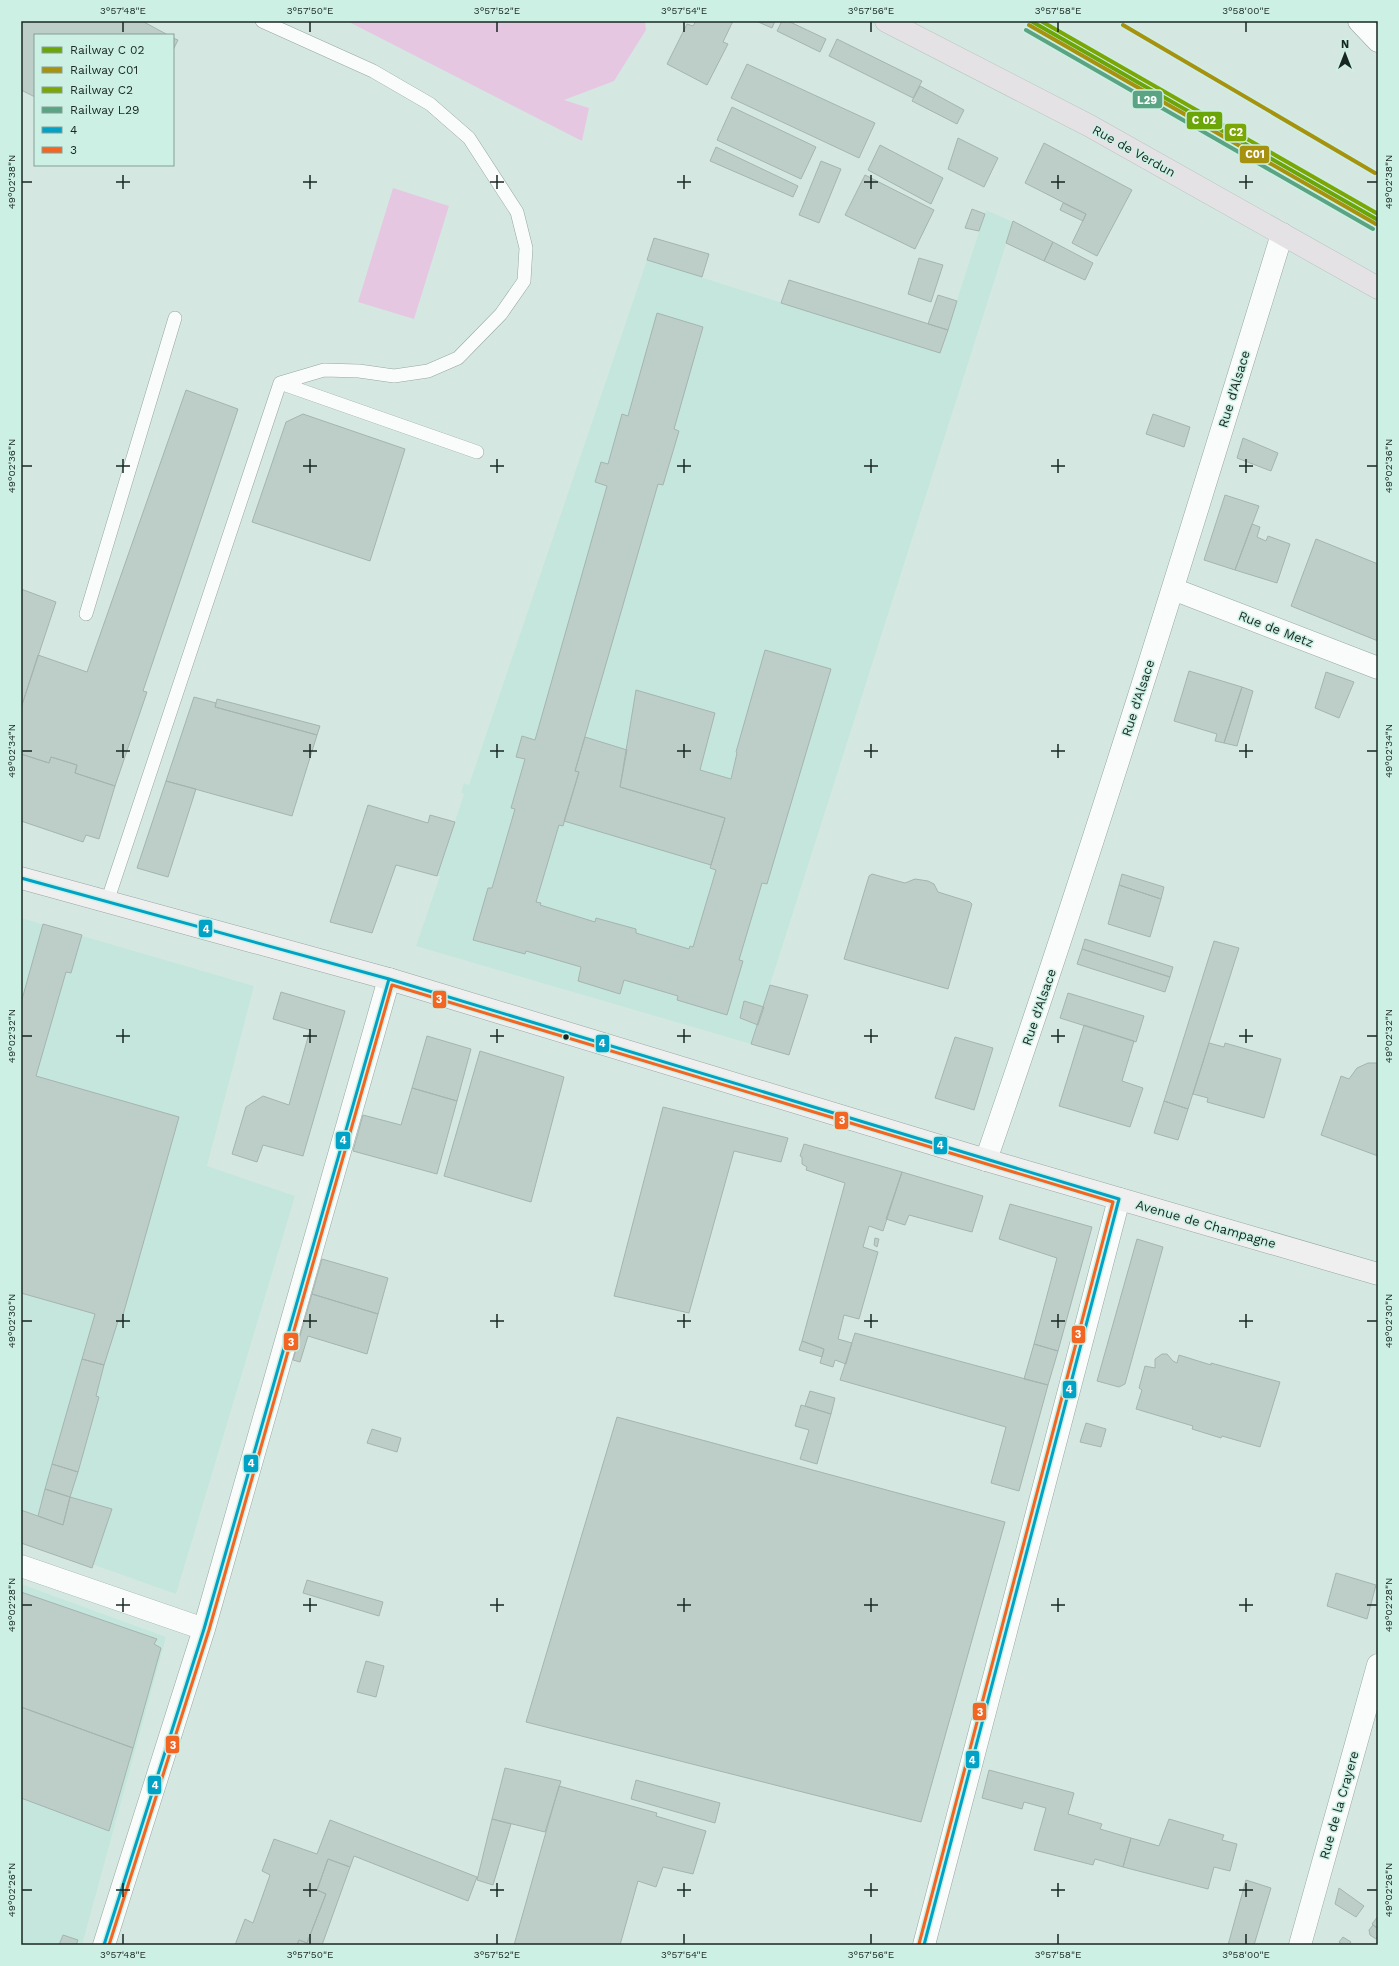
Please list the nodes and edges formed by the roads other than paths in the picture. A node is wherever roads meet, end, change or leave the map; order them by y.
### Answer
1 (262, 21) edge
2 (886, 21) edge
3 (1359, 21) edge
4 (1378, 41) edge
5 (1282, 234) junction
6 (1378, 288) edge
7 (175, 318) dead end
8 (280, 383) junction
9 (477, 452) dead end
10 (1173, 589) junction
11 (86, 614) dead end
12 (1378, 668) edge
13 (21, 878) edge
14 (107, 902) junction
15 (389, 979) junction
16 (986, 1160) junction
17 (1119, 1199) junction
18 (1378, 1274) edge
19 (21, 1566) edge
20 (204, 1629) junction
21 (1378, 1665) edge
22 (104, 1945) edge
23 (924, 1945) edge
24 (1300, 1945) edge

1 - 8 lane
2 - 5 main road, Rue de Verdun
3 - 4 street
5 - 6 main road, Rue de Verdun
5 - 10 street, Rue d'Alsace
7 - 11 lane
8 - 9 lane
8 - 14 lane
10 - 12 street, Rue de Metz
10 - 16 street, Rue d'Alsace
13 - 14 main road, Avenue de Champagne
14 - 15 main road, Avenue de Champagne
15 - 16 main road, Avenue de Champagne
15 - 20 street
16 - 17 main road, Avenue de Champagne
17 - 18 main road, Avenue de Champagne
17 - 23 street
19 - 20 street
20 - 22 street
21 - 24 street, Rue de la Crayere

